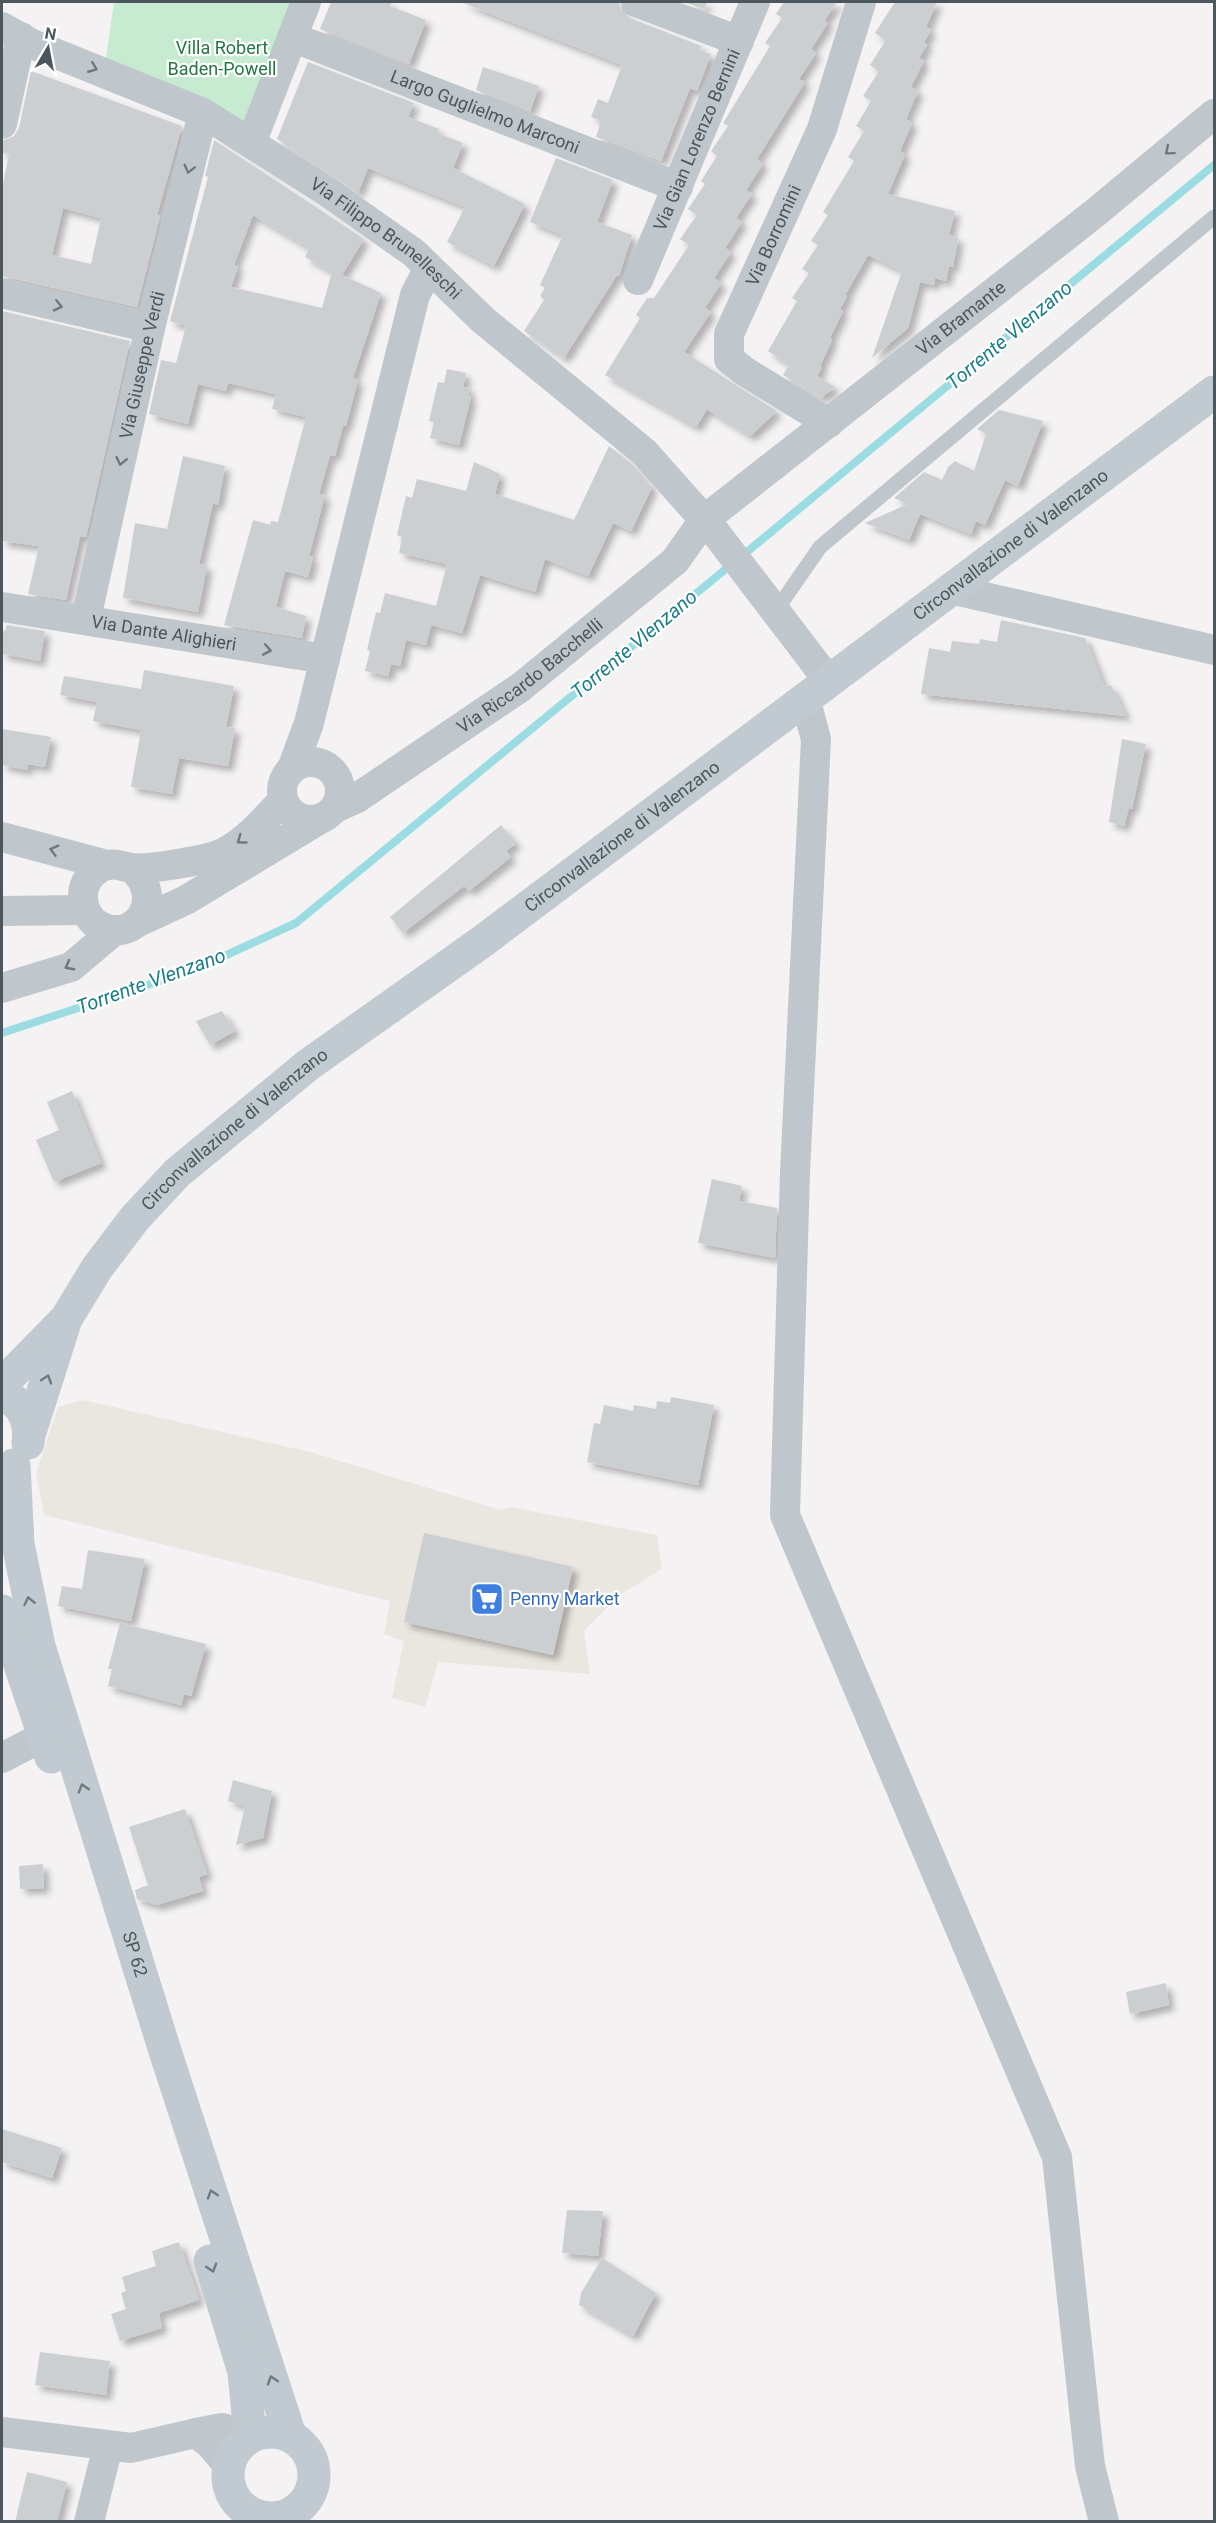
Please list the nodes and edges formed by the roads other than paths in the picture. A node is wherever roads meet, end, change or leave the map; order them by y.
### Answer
1 (306, 2) edge
2 (636, 2) edge
3 (755, 2) edge
4 (861, 2) edge
5 (11, 32) edge
6 (292, 37) junction
7 (739, 40) junction
8 (203, 112) junction
9 (1215, 114) edge
10 (2, 124) edge
11 (251, 143) junction
12 (678, 187) junction
13 (1215, 217) edge
14 (429, 268) junction
15 (638, 280) dead end
16 (2, 293) edge
17 (150, 328) junction
18 (1215, 392) edge
19 (829, 423) junction
20 (709, 526) junction
21 (950, 589) junction
22 (2, 607) edge
23 (775, 612) junction
24 (86, 619) junction
25 (1215, 650) edge
26 (325, 659) junction
27 (816, 689) junction
28 (292, 769) junction
29 (283, 800) junction
30 (331, 812) junction
31 (2, 837) edge
32 (119, 866) junction
33 (85, 910) junction
34 (2, 911) edge
35 (125, 927) junction
36 (2, 988) edge
37 (66, 1319) junction
38 (2, 1384) edge
39 (2, 1395) edge
40 (29, 1435) junction
41 (8, 1468) edge
42 (2, 1611) edge
43 (44, 1736) junction
44 (2, 1758) edge
45 (2, 2432) edge
46 (196, 2433) junction
47 (290, 2435) junction
48 (250, 2436) junction
49 (108, 2446) junction
50 (228, 2465) junction
51 (316, 2506) edge
52 (268, 2520) edge
53 (90, 2522) edge
54 (1104, 2522) edge

1 - 6 street
2 - 7 street
3 - 7 street, Via Gian Lorenzo Bernini
4 - 19 street, Via Borromini
5 -> 8 street, Via Filippo Brunelleschi
5 - 10 street
6 - 11 street
6 - 12 street, Largo Guglielmo Marconi
7 - 12 street, Via Gian Lorenzo Bernini
8 - 11 street, Via Filippo Brunelleschi
8 -> 17 street, Via Giuseppe Verdi
9 -> 19 street, Via Bramante
11 - 14 street, Via Filippo Brunelleschi
12 - 15 street, Via Gian Lorenzo Bernini
13 - 23 lane
14 - 20 street, Via Filippo Brunelleschi
14 - 26 street
16 -> 17 street
17 -> 24 street, Via Giuseppe Verdi
18 - 21 main road, Circonvallazione di Valenzano
19 - 20 street, Via Bramante
20 - 23 street, Via Filippo Brunelleschi
20 - 30 street, Via Riccardo Bacchelli
21 - 25 street
21 - 27 main road, Circonvallazione di Valenzano
22 - 24 street, Via Dante Alighieri
23 - 27 street, Via Filippo Brunelleschi
24 -> 26 street, Via Dante Alighieri
26 - 28 street
27 - 37 main road, Circonvallazione di Valenzano
27 - 54 street
28 - 29 street
28 - 30 street
29 - 30 street, Via Riccardo Bacchelli
29 -> 32 street
30 - 35 street, Via Riccardo Bacchelli
32 -> 31 street
32 - 33 street
32 - 35 street
33 - 34 street
33 - 35 street
35 -> 36 street
37 - 38 main road
40 -> 37 main road
39 - 40 main road
40 - 41 main road
47 -> 41 main road, SP 62
42 - 43 main road, SP 62
43 - 44 street
43 -> 48 main road, SP 62
45 - 49 street
46 - 48 street
46 - 49 street
46 - 50 street
47 - 48 main road
47 - 51 main road, SP 62
48 - 50 main road
49 - 53 street
50 - 52 main road, SP 62
51 - 52 main road, SP 62

